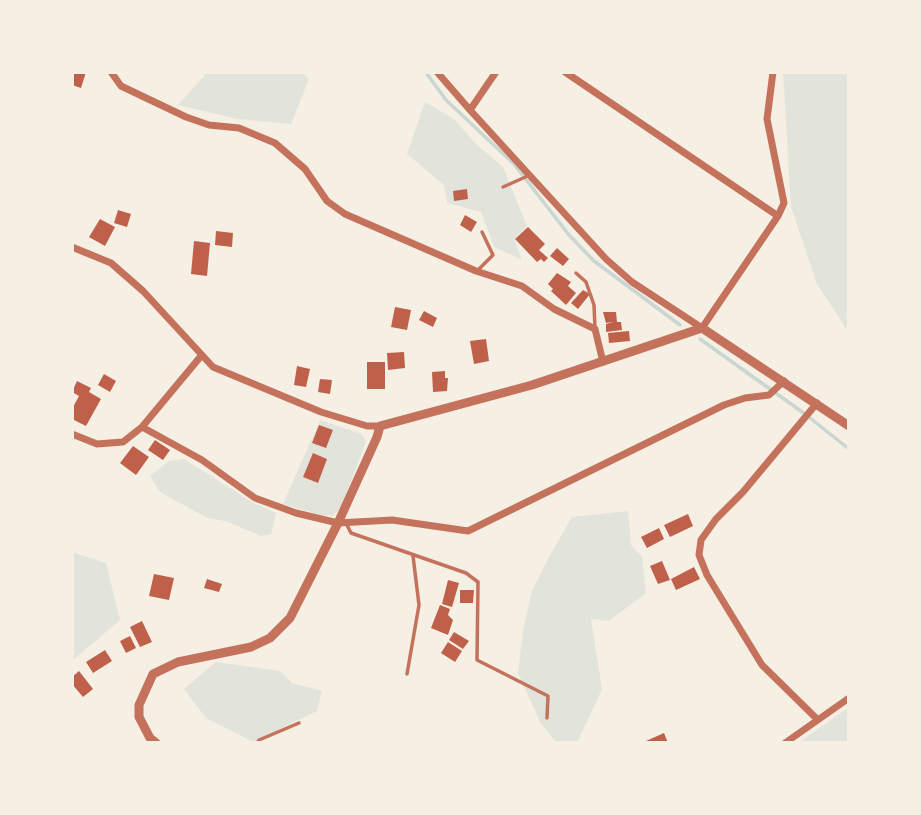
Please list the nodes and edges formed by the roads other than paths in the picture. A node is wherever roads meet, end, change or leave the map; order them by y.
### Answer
1 (111, 72) edge
2 (437, 72) edge
3 (496, 72) edge
4 (565, 72) edge
5 (773, 72) edge
6 (470, 110) junction
7 (529, 175) junction
8 (503, 187) dead end
9 (778, 216) junction
10 (482, 232) dead end
11 (72, 247) edge
12 (477, 272) junction
13 (576, 273) dead end
14 (702, 328) junction
15 (595, 329) junction
16 (201, 356) junction
17 (603, 362) junction
18 (781, 384) junction
19 (814, 406) junction
20 (380, 426) junction
21 (849, 426) edge
22 (142, 427) junction
23 (72, 433) edge
24 (342, 523) junction
25 (414, 556) junction
26 (407, 674) dead end
27 (849, 698) edge
28 (547, 719) dead end
29 (817, 719) junction
30 (299, 723) dead end
31 (156, 743) edge
32 (257, 743) edge
33 (785, 743) edge

1 - 12 street
2 - 6 street
3 - 6 street
4 - 9 street
5 - 9 street
6 - 7 street
7 - 8 lane
7 - 14 street
9 - 14 street
10 - 12 lane
11 - 16 street
12 - 15 street
13 - 15 lane
14 - 17 street
14 - 18 street
15 - 17 street
16 - 20 street
16 - 22 street
17 - 20 street
18 - 19 street
18 - 24 street
19 - 21 street
19 - 29 street
20 - 24 street
22 - 23 street
22 - 24 street
24 - 25 lane
24 - 31 street
25 - 26 lane
25 - 28 lane
27 - 29 street
29 - 33 street
30 - 32 lane

